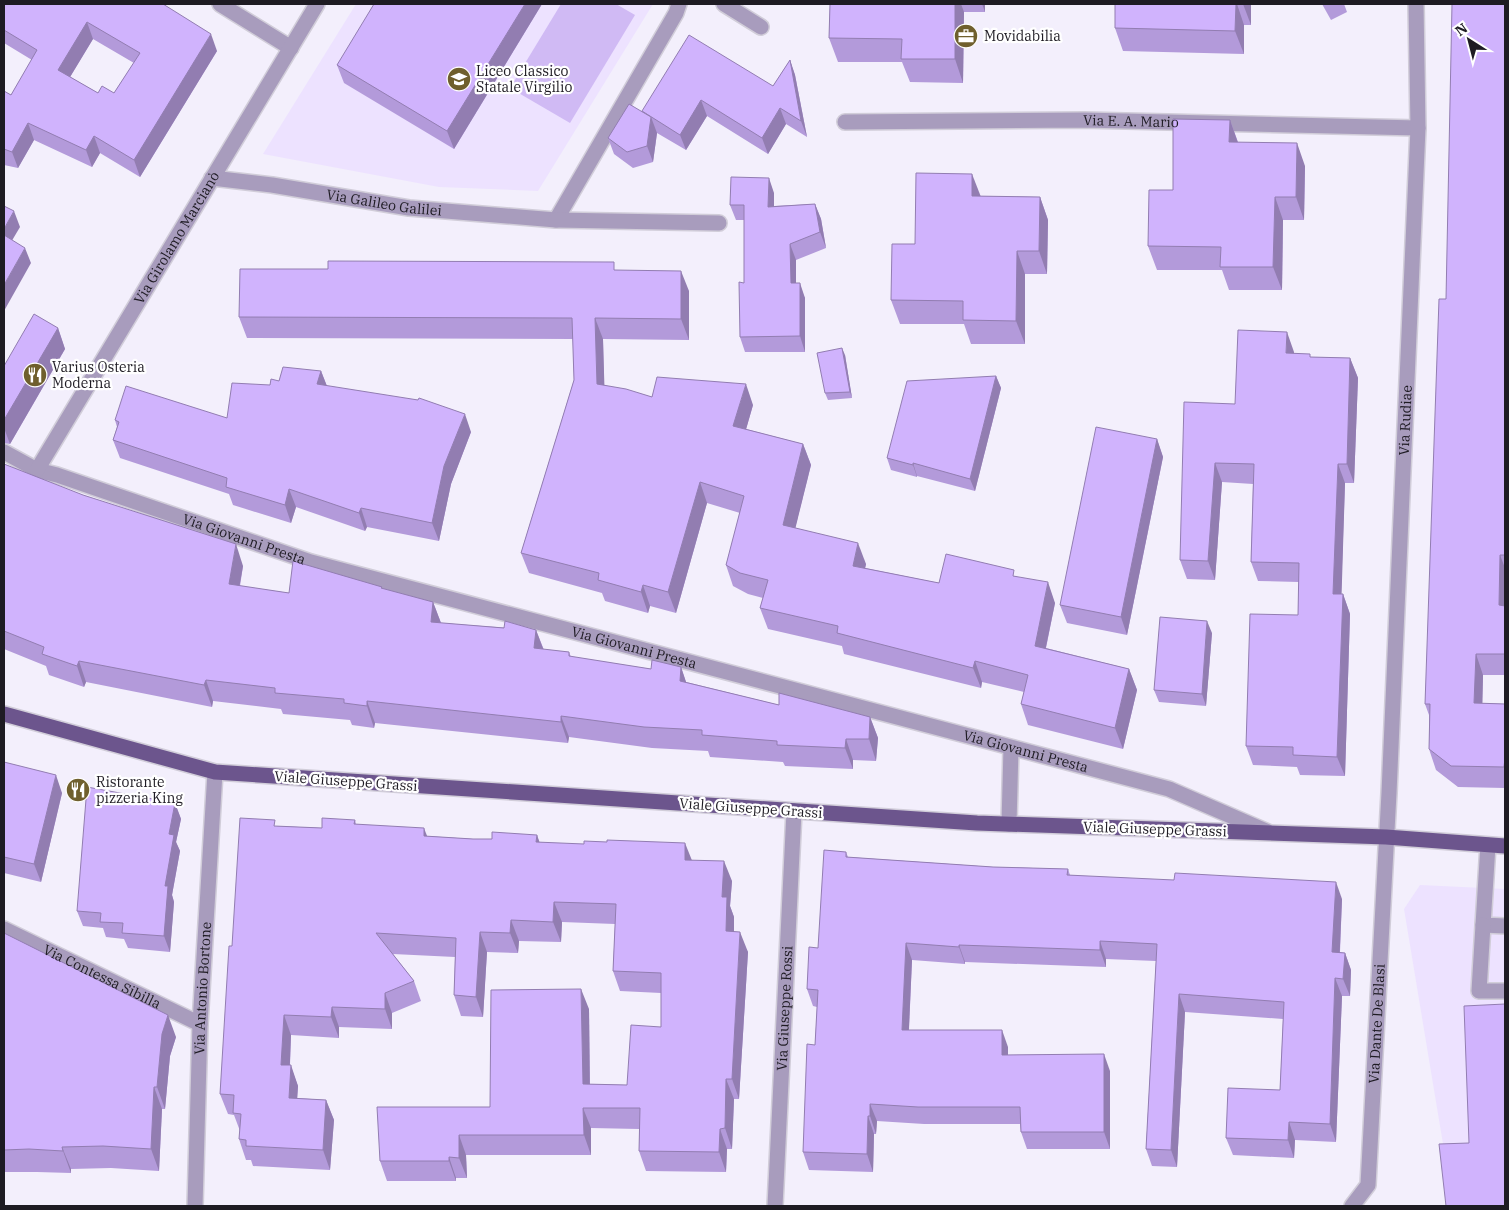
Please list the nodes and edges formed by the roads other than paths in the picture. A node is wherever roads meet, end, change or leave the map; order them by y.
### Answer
1 (220, 4) edge
2 (317, 4) edge
3 (679, 4) edge
4 (724, 4) edge
5 (1416, 4) edge
6 (761, 27) dead end
7 (291, 48) junction
8 (845, 122) dead end
9 (1418, 128) junction
10 (212, 178) junction
11 (556, 220) junction
12 (719, 222) dead end
13 (4, 452) edge
14 (36, 470) junction
15 (4, 714) edge
16 (1011, 748) junction
17 (214, 772) junction
18 (794, 811) junction
19 (1009, 824) junction
20 (1268, 832) junction
21 (1386, 837) junction
22 (1488, 845) junction
23 (1505, 846) edge
24 (1483, 926) junction
25 (1505, 926) edge
26 (4, 929) edge
27 (1505, 991) edge
28 (200, 1024) junction
29 (196, 1206) edge
30 (775, 1206) edge
31 (1352, 1206) edge

1 - 7 street
2 - 7 street, Via Girolamo Marcianò
3 - 11 street
4 - 6 street
5 - 9 street, Via Rudiae
7 - 10 street, Via Girolamo Marcianò
8 - 9 street, Via E. A. Mario
9 - 21 street, Via Rudiae
10 - 11 street, Via Galileo Galilei
10 - 14 street, Via Girolamo Marcianò
11 - 12 street, Via Galileo Galilei
13 - 14 street, Via Giovanni Presta
14 - 16 street, Via Giovanni Presta
15 - 17 main road, Viale Giuseppe Grassi
16 - 19 street
16 - 20 street, Via Giovanni Presta
17 - 18 main road, Viale Giuseppe Grassi
17 - 28 street, Via Antonio Bortone
18 - 19 main road, Viale Giuseppe Grassi
18 - 30 street, Via Giuseppe Rossi
19 - 20 main road, Viale Giuseppe Grassi
20 - 21 main road, Viale Giuseppe Grassi
21 - 22 main road, Viale Giuseppe Grassi
21 - 31 street, Via Dante De Blasi
22 - 23 main road, Viale Giuseppe Grassi
22 - 24 street
24 - 25 street
24 - 27 street
26 - 28 street, Via Contessa Sibilla
28 - 29 street, Via Antonio Bortone

